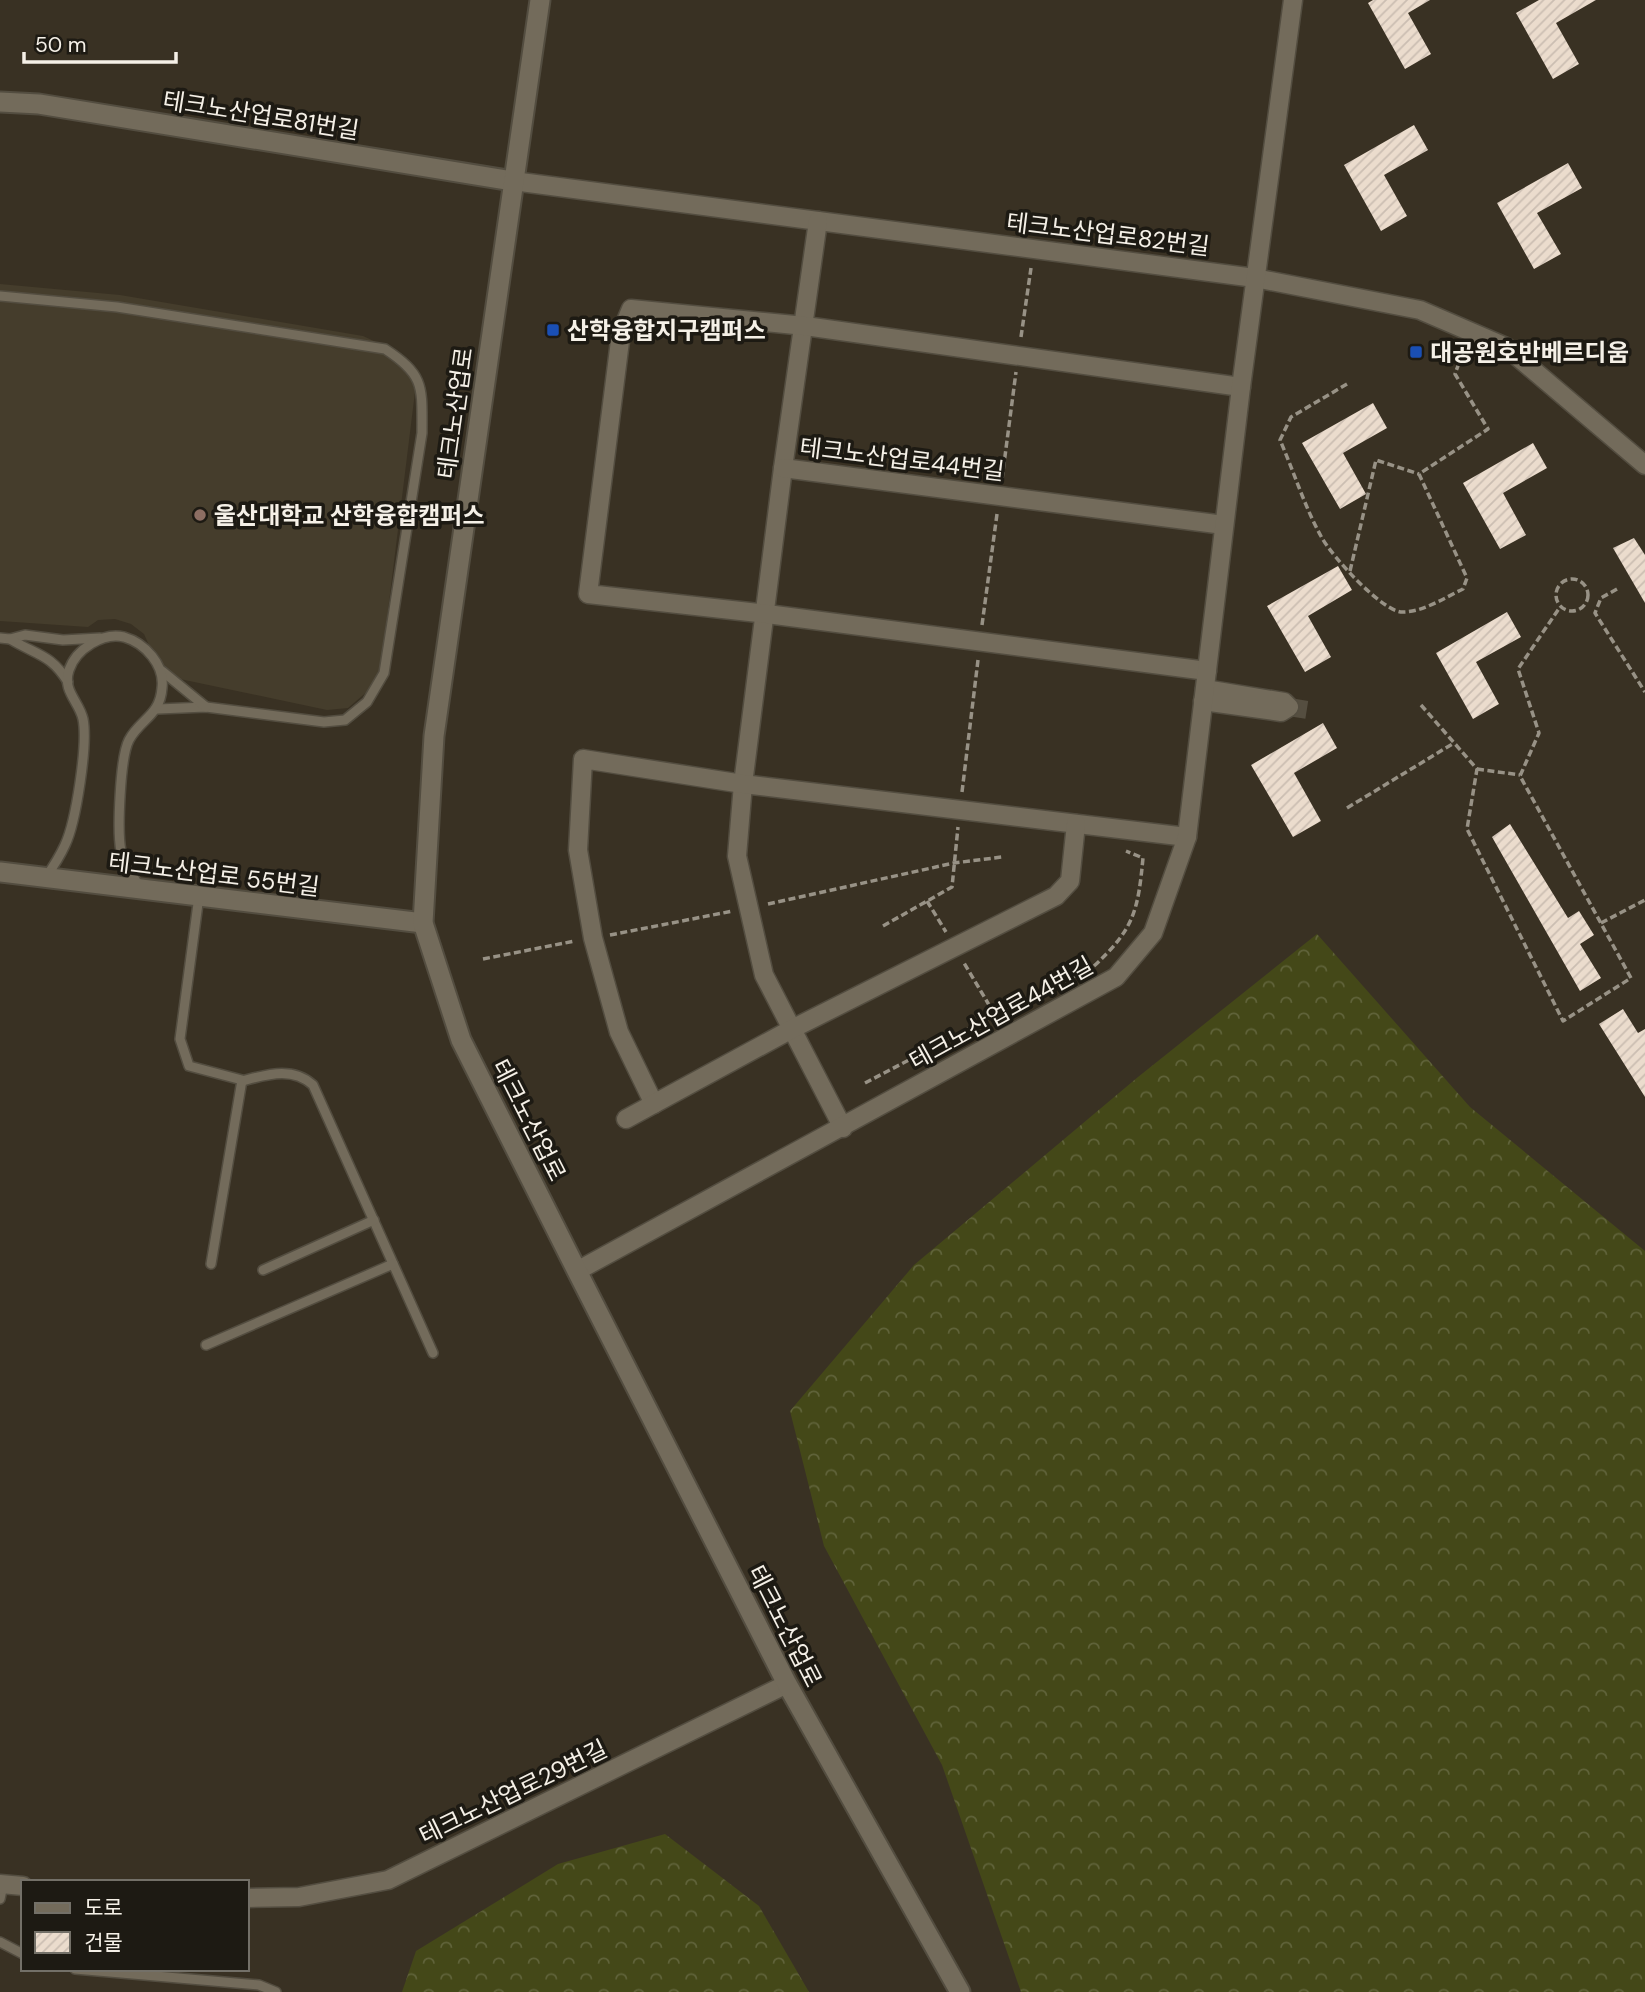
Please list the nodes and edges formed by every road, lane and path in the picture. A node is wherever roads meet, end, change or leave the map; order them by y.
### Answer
1 (540, 0) edge
2 (1293, 0) edge
3 (0, 102) edge
4 (513, 181) junction
5 (818, 221) junction
6 (1034, 249) junction
7 (1255, 278) junction
8 (0, 296) edge
9 (805, 326) junction
10 (1470, 331) junction
11 (1019, 356) junction
12 (1347, 384) dead end
13 (1241, 387) junction
14 (1645, 465) edge
15 (783, 468) junction
16 (1419, 474) junction
17 (999, 496) junction
18 (1224, 525) junction
19 (1350, 571) junction
20 (1617, 589) dead end
21 (1587, 601) junction
22 (1597, 606) junction
23 (1560, 607) junction
24 (766, 614) junction
25 (5, 638) edge
26 (102, 638) junction
27 (980, 642) junction
28 (162, 671) junction
29 (68, 682) junction
30 (1205, 687) junction
31 (1645, 692) edge
32 (1421, 705) dead end
33 (205, 707) junction
34 (158, 709) junction
35 (1454, 743) junction
36 (1477, 769) junction
37 (1520, 776) junction
38 (743, 784) junction
39 (1347, 808) dead end
40 (960, 810) junction
41 (1076, 824) junction
42 (1187, 837) junction
43 (1116, 849) dead end
44 (1002, 857) dead end
45 (954, 863) junction
46 (0, 872) edge
47 (46, 877) junction
48 (141, 891) junction
49 (199, 896) junction
50 (1645, 900) edge
51 (749, 908) junction
52 (423, 923) junction
53 (1601, 923) junction
54 (883, 926) dead end
55 (593, 938) junction
56 (961, 958) dead end
57 (483, 959) dead end
58 (995, 1015) junction
59 (790, 1030) junction
60 (242, 1081) junction
61 (864, 1083) dead end
62 (654, 1104) junction
63 (626, 1119) dead end
64 (843, 1128) junction
65 (374, 1220) junction
66 (211, 1264) dead end
67 (393, 1264) junction
68 (263, 1270) dead end
69 (577, 1271) junction
70 (206, 1345) dead end
71 (433, 1353) dead end
72 (787, 1684) junction
73 (21, 1886) edge
74 (1, 1889) edge
75 (248, 1898) edge
76 (0, 1942) edge
77 (21, 1953) edge
78 (98, 1971) edge
79 (276, 1992) edge
80 (960, 1992) edge

1 - 4 main road, 테크노산업로
2 - 7 street, 테크노산업로44번길
3 - 4 main road, 테크노산업로81번길
4 - 5 street, 테크노산업로82번길
4 - 52 main road, 테크노산업로
5 - 6 street, 테크노산업로82번길
5 - 9 street, 테크노산업로44번길
6 - 7 street, 테크노산업로82번길
6 - 11 path
7 - 10 street, 테크노산업로82번길
7 - 13 street, 테크노산업로44번길
8 - 33 lane
9 - 11 street
9 - 15 street, 테크노산업로44번길
9 - 24 street
10 - 14 street, 테크노산업로82번길
10 - 16 path
11 - 13 street
11 - 17 path
12 - 19 path
13 - 18 street, 테크노산업로44번길
15 - 17 street, 테크노산업로44번길
15 - 24 street, 테크노산업로44번길
16 - 19 path
16 - 19 path
17 - 18 street, 테크노산업로44번길
17 - 27 path
18 - 30 street, 테크노산업로44번길
20 - 22 path
21 - 22 path
21 - 23 path
21 - 23 path
22 - 31 path
23 - 37 path
24 - 27 street
24 - 38 street, 테크노산업로44번길
25 - 26 lane
25 - 29 lane
26 - 28 lane
26 - 29 lane
27 - 30 street
27 - 40 path
28 - 33 lane
28 - 34 lane
29 - 47 lane
30 - 42 street, 테크노산업로44번길
32 - 35 path
33 - 34 lane
34 - 48 lane
35 - 36 path
35 - 39 path
36 - 37 path
36 - 53 path
37 - 53 path
38 - 40 street
38 - 51 street, 테크노산업로44번길
38 - 55 street
40 - 41 street
40 - 45 path
41 - 42 street
41 - 59 street
42 - 64 street, 테크노산업로44번길
43 - 58 path
44 - 45 path
45 - 51 path
45 - 54 path
46 - 47 main road, 테크노산업로 55번길
47 - 48 main road, 테크노산업로 55번길
48 - 49 main road, 테크노산업로 55번길
49 - 52 main road, 테크노산업로 55번길
49 - 60 lane
50 - 53 path
51 - 55 path
51 - 59 street, 테크노산업로44번길
52 - 69 main road, 테크노산업로
55 - 57 path
55 - 62 street
56 - 58 path
58 - 61 path
59 - 62 street
59 - 64 street, 테크노산업로44번길
60 - 65 lane
60 - 66 lane
62 - 63 street
64 - 69 street, 테크노산업로44번길
65 - 67 lane
65 - 68 lane
67 - 70 lane
67 - 71 lane
69 - 72 main road, 테크노산업로
72 - 75 street, 테크노산업로29번길
72 - 80 main road, 테크노산업로
73 - 74 street
76 - 77 lane
78 - 79 lane

